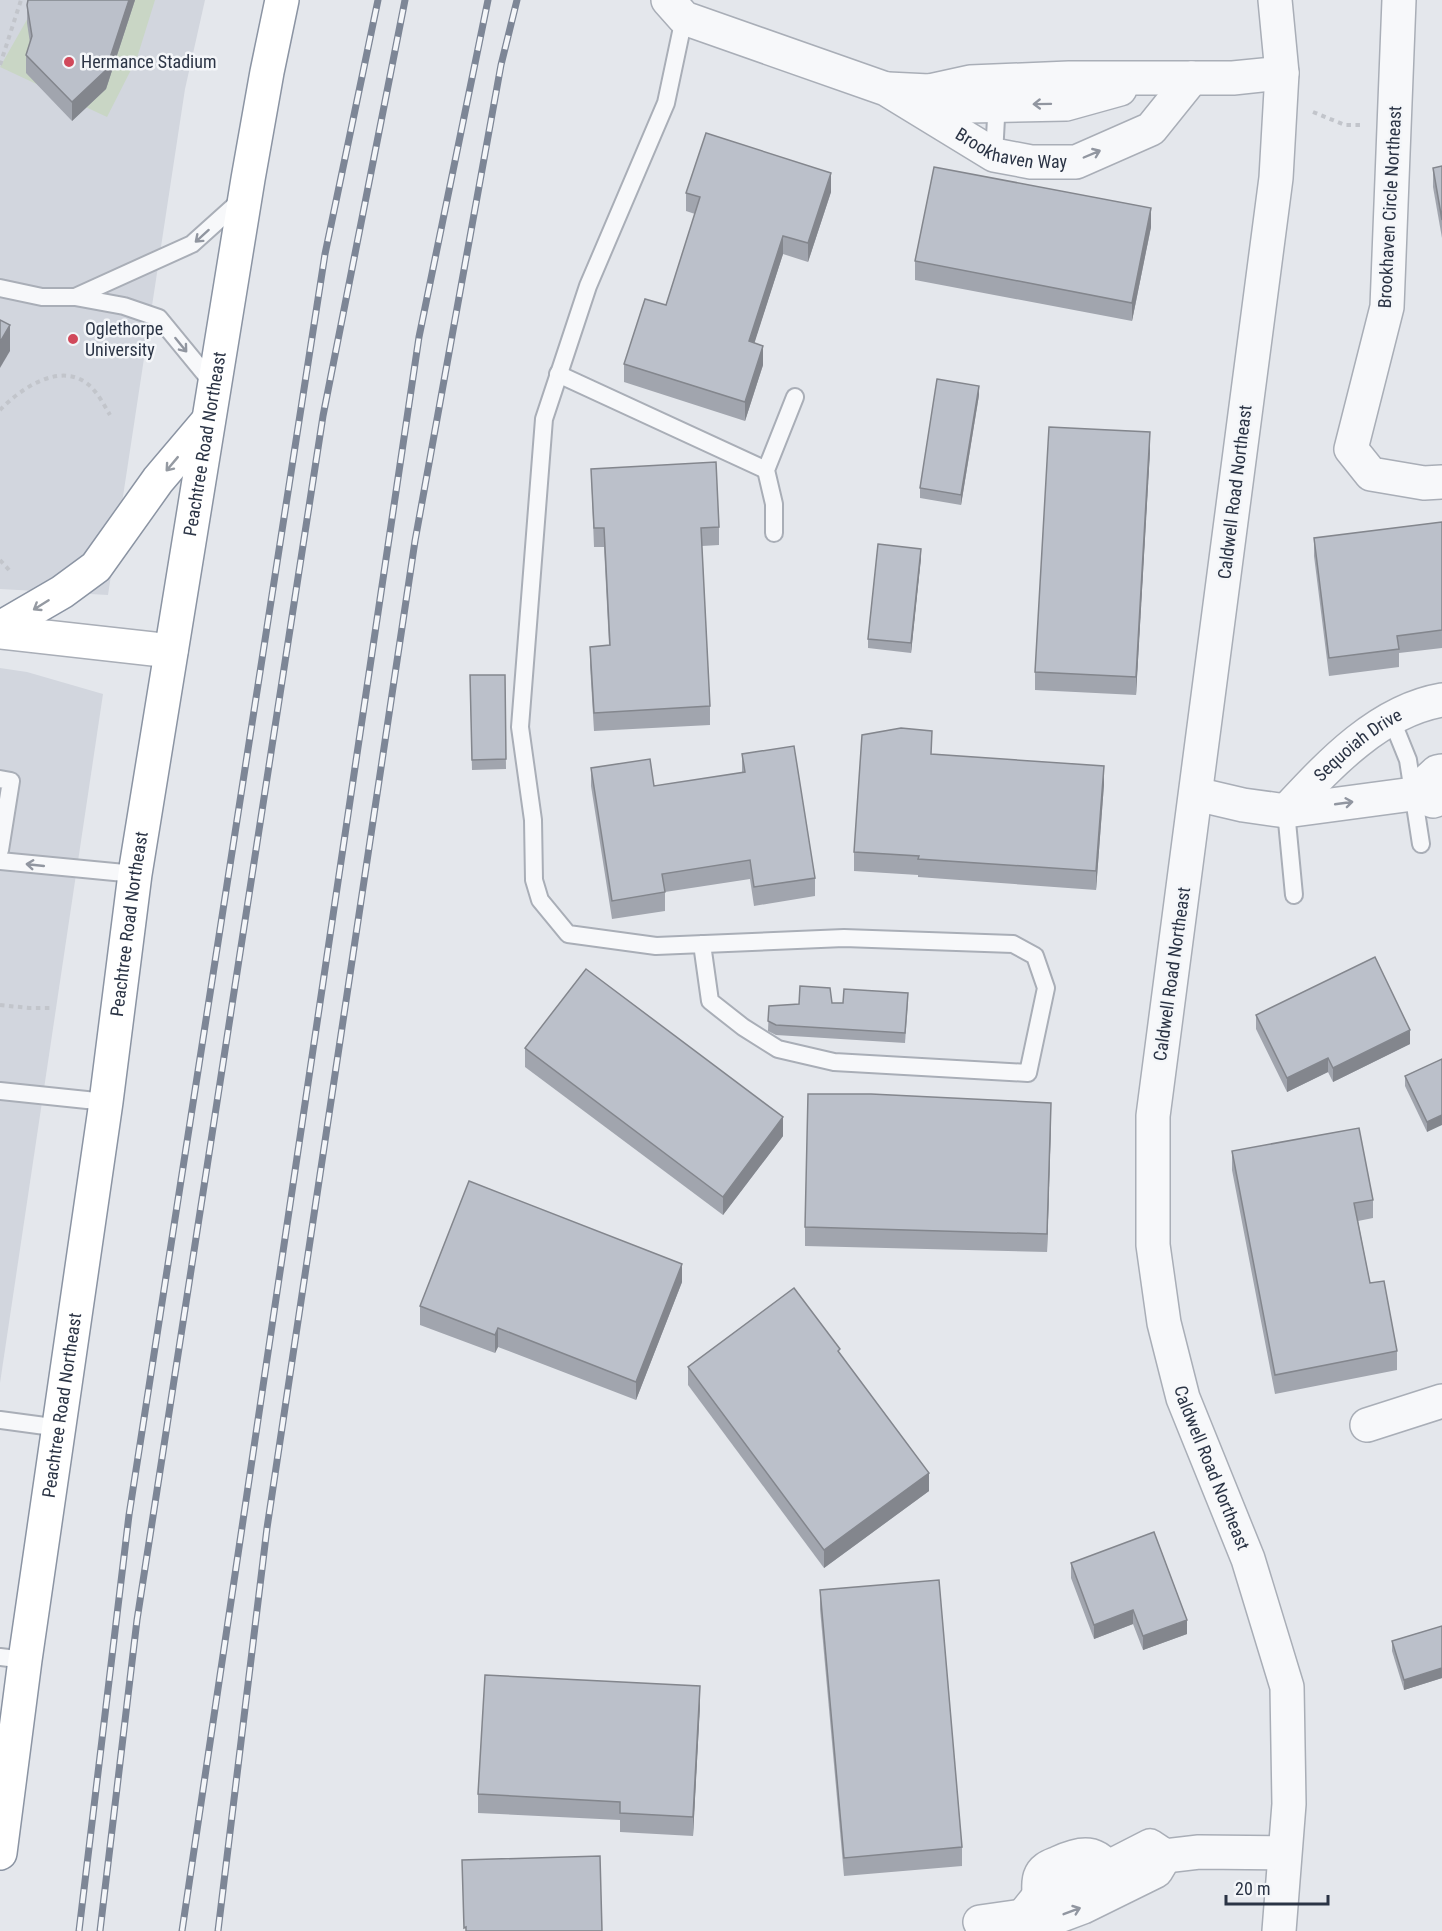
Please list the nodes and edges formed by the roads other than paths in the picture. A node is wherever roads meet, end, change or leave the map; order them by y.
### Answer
1 (282, 0) edge
2 (1275, 0) edge
3 (1399, 0) edge
4 (676, 9) edge
5 (1282, 73) junction
6 (1192, 78) junction
7 (886, 89) junction
8 (998, 93) junction
9 (994, 155) junction
10 (245, 197) junction
11 (0, 288) edge
12 (75, 297) junction
13 (558, 374) junction
14 (214, 385) junction
15 (795, 397) dead end
16 (209, 419) junction
17 (766, 470) junction
18 (1442, 482) edge
19 (774, 533) dead end
20 (0, 630) edge
21 (171, 651) junction
22 (1442, 700) edge
23 (1391, 718) junction
24 (1442, 771) edge
25 (0, 779) edge
26 (1196, 794) junction
27 (1427, 796) edge
28 (1286, 811) junction
29 (1421, 844) dead end
30 (0, 850) edge
31 (0, 861) edge
32 (135, 874) junction
33 (1294, 895) dead end
34 (702, 944) junction
35 (0, 1090) edge
36 (106, 1102) junction
37 (1442, 1401) edge
38 (0, 1420) edge
39 (1367, 1425) dead end
40 (60, 1428) junction
41 (13, 1659) edge
42 (0, 1853) edge
43 (1284, 1853) junction
44 (980, 1922) dead end
45 (1279, 1931) edge

1 - 10 main road, Peachtree Road Northeast
2 - 5 street, Caldwell Road Northeast
3 - 18 street, Brookhaven Circle Northeast
4 - 7 street, Brookhaven Way
4 - 13 lane
5 - 6 street, Brookhaven Way
5 - 26 street, Caldwell Road Northeast
6 -> 8 street, Brookhaven Way
9 -> 6 street, Brookhaven Way
7 - 8 street, Brookhaven Way
7 - 9 street, Brookhaven Way
8 - 9 lane
10 -> 12 lane
10 - 14 main road, Peachtree Road Northeast
11 - 12 lane
12 -> 14 lane
13 - 17 lane
13 - 34 lane
14 - 16 main road, Peachtree Road Northeast
15 - 17 lane
16 -> 20 main road
16 - 21 main road, Peachtree Road Northeast
17 - 19 lane
20 - 21 main road
21 - 32 main road, Peachtree Road Northeast
22 - 23 street, Sequoiah Drive
23 - 27 lane
23 - 28 street, Sequoiah Drive
24 - 27 street
25 - 30 lane
26 - 28 street, Sequoiah Drive
26 - 43 street, Caldwell Road Northeast
28 -> 27 street, Sequoiah Drive
27 - 29 lane
28 - 33 lane
32 -> 31 lane
32 - 36 main road, Peachtree Road Northeast
34 - 34 lane
35 - 36 lane
36 - 40 main road, Peachtree Road Northeast
37 - 39 street
38 - 40 lane
40 - 41 main road, Peachtree Road Northeast
41 - 42 main road, Peachtree Road Northeast
43 - 44 street
43 - 45 street, Caldwell Road Northeast

